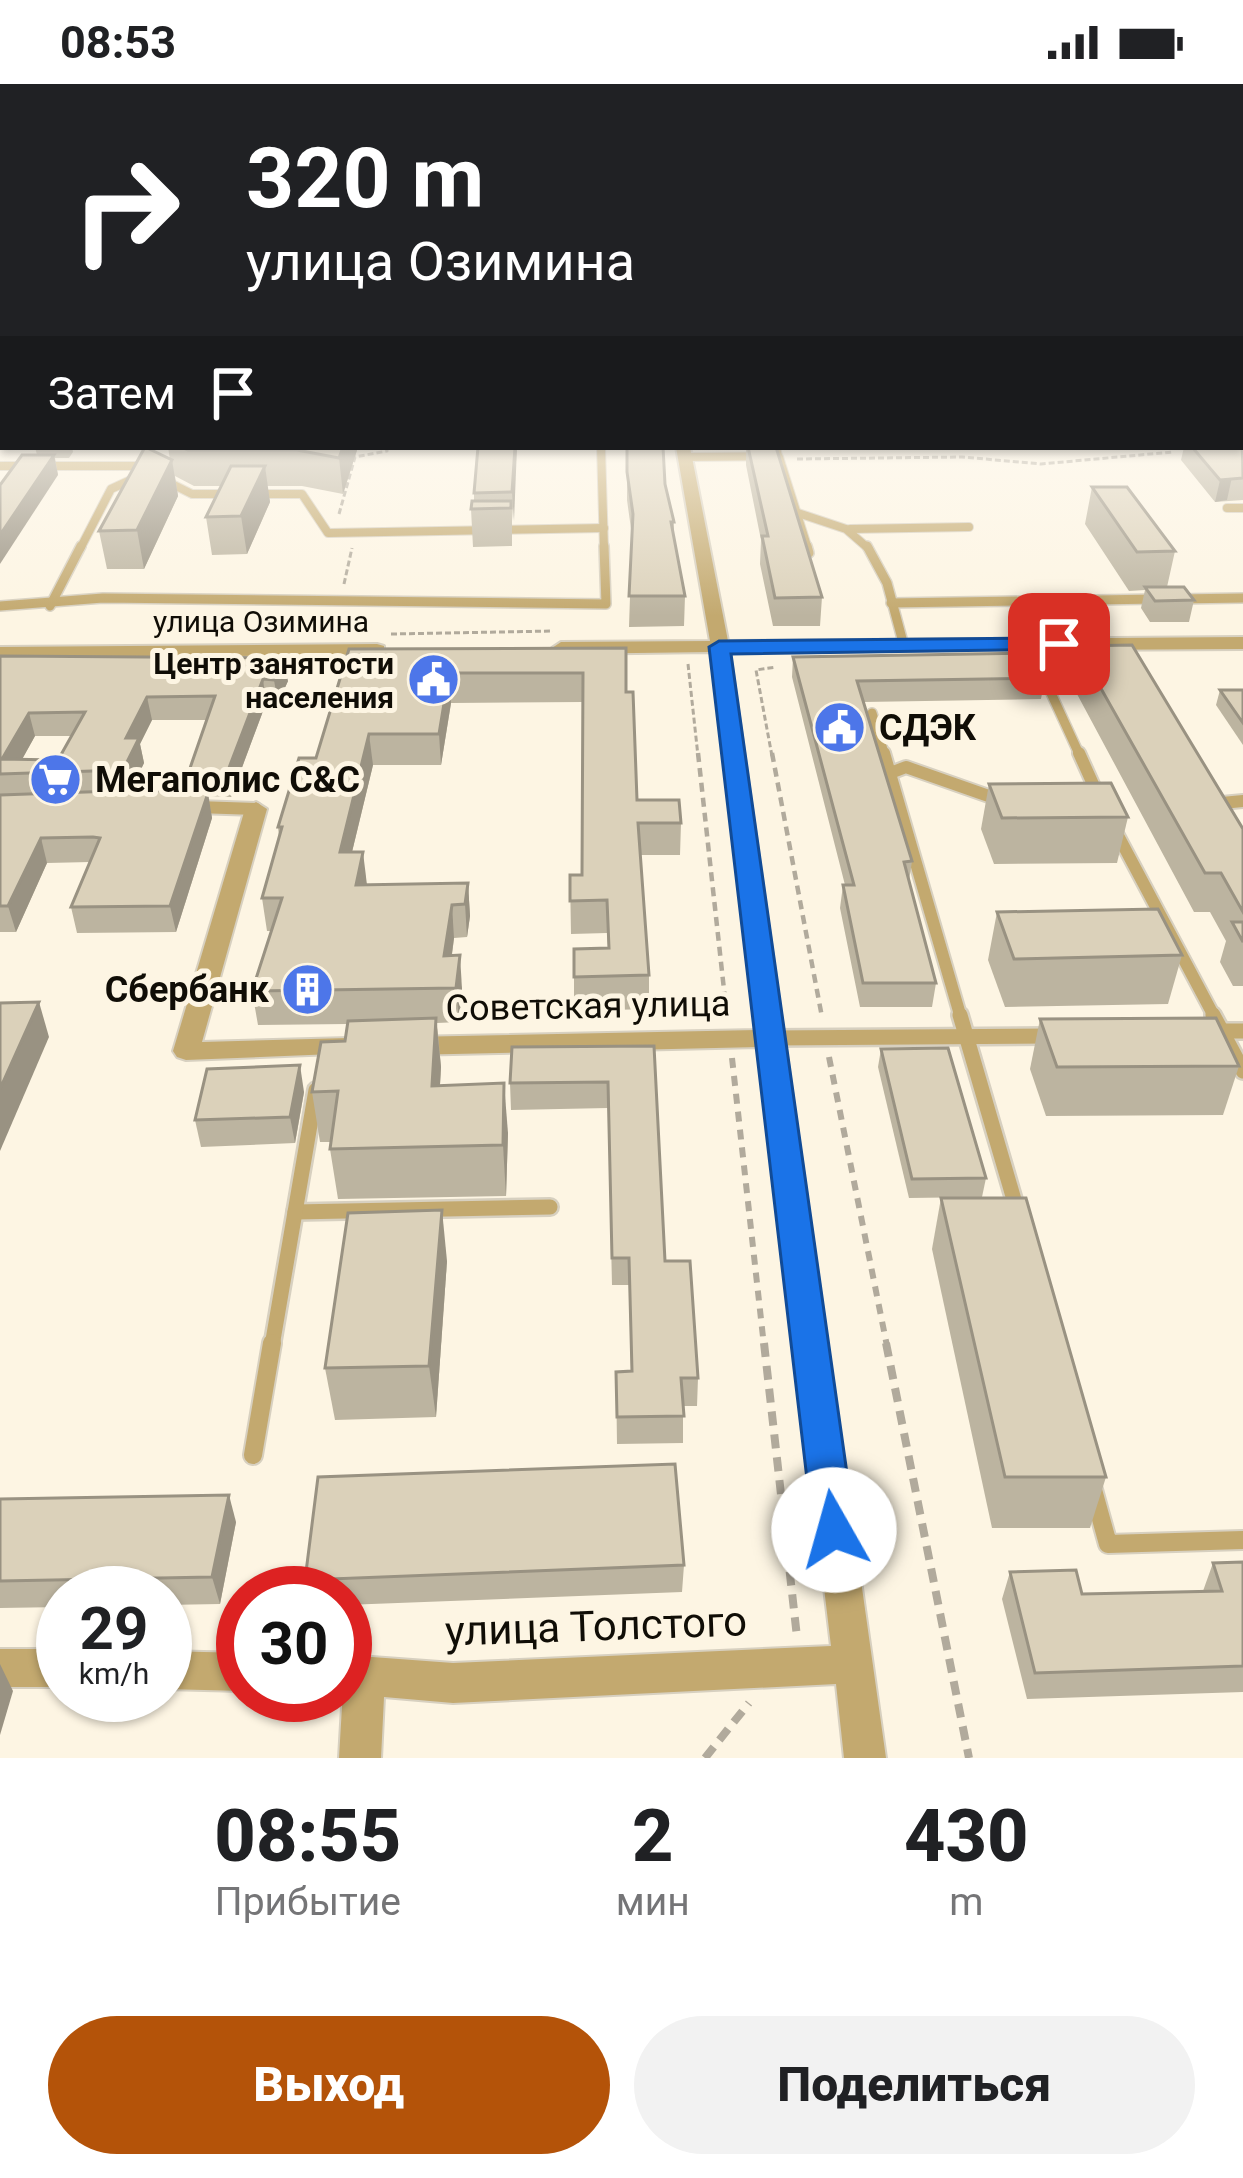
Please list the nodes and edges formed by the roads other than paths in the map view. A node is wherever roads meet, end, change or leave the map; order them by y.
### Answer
1 (602, 460) edge
2 (685, 460) edge
3 (780, 460) edge
4 (0, 466) edge
5 (136, 466) junction
6 (158, 466) edge
7 (148, 472) junction
8 (1227, 508) dead end
9 (1243, 508) edge
10 (798, 513) junction
11 (604, 527) junction
12 (969, 527) dead end
13 (850, 529) junction
14 (809, 553) edge
15 (1243, 598) edge
16 (1080, 600) junction
17 (891, 603) junction
18 (0, 606) edge
19 (50, 606) junction
20 (1243, 643) edge
21 (1101, 644) junction
22 (904, 646) junction
23 (719, 647) junction
24 (541, 649) edge
25 (397, 650) edge
26 (0, 653) edge
27 (1039, 667) edge
28 (872, 712) edge
29 (888, 774) junction
30 (1211, 785) edge
31 (1243, 800) edge
32 (1222, 803) junction
33 (1010, 804) edge
34 (1079, 805) edge
35 (191, 806) edge
36 (1102, 806) junction
37 (256, 809) joint
38 (1233, 820) edge
39 (1243, 1030) edge
40 (1223, 1031) junction
41 (1200, 1032) edge
42 (1062, 1036) edge
43 (771, 1038) junction
44 (970, 1038) junction
45 (324, 1048) junction
46 (1243, 1071) edge
47 (550, 1207) dead end
48 (295, 1212) junction
49 (1020, 1222) edge
50 (253, 1455) dead end
51 (1089, 1475) edge
52 (1243, 1540) edge
53 (851, 1664) junction
54 (0, 1668) edge
55 (36, 1668) edge
56 (372, 1676) edge
57 (358, 1722) edge
58 (360, 1758) edge
59 (865, 1758) edge

1 - 11 lane
2 - 23 street
3 - 10 lane
4 - 5 lane
5 - 6 lane
5 - 7 lane
7 - 11 lane
7 - 19 lane
8 - 9 lane
10 - 13 lane
10 - 14 lane
11 - 19 lane
12 - 13 lane
13 - 17 lane
15 - 16 lane
16 - 17 lane
16 - 21 lane
17 - 22 lane
18 - 19 lane
20 - 21 street
21 - 22 street
22 - 23 street
23 - 24 street
23 - 43 street
25 - 26 street, улица Озимина
27 - 36 lane
28 - 29 lane
29 - 33 lane
29 - 44 lane
30 - 32 lane
31 - 32 lane
32 - 38 lane
34 - 36 lane
35 - 37 lane
36 - 40 lane
37 - 45 street, Советская улица
39 - 40 lane
40 - 41 lane
40 - 46 lane
42 - 44 lane, Советская улица
43 - 44 lane, Советская улица
43 - 45 street, Советская улица
43 - 53 street
44 - 49 lane
45 - 48 lane
47 - 48 lane
48 - 50 lane
51 - 52 lane
53 - 56 street, улица Толстого
53 - 59 street
54 - 55 street
57 - 58 street

